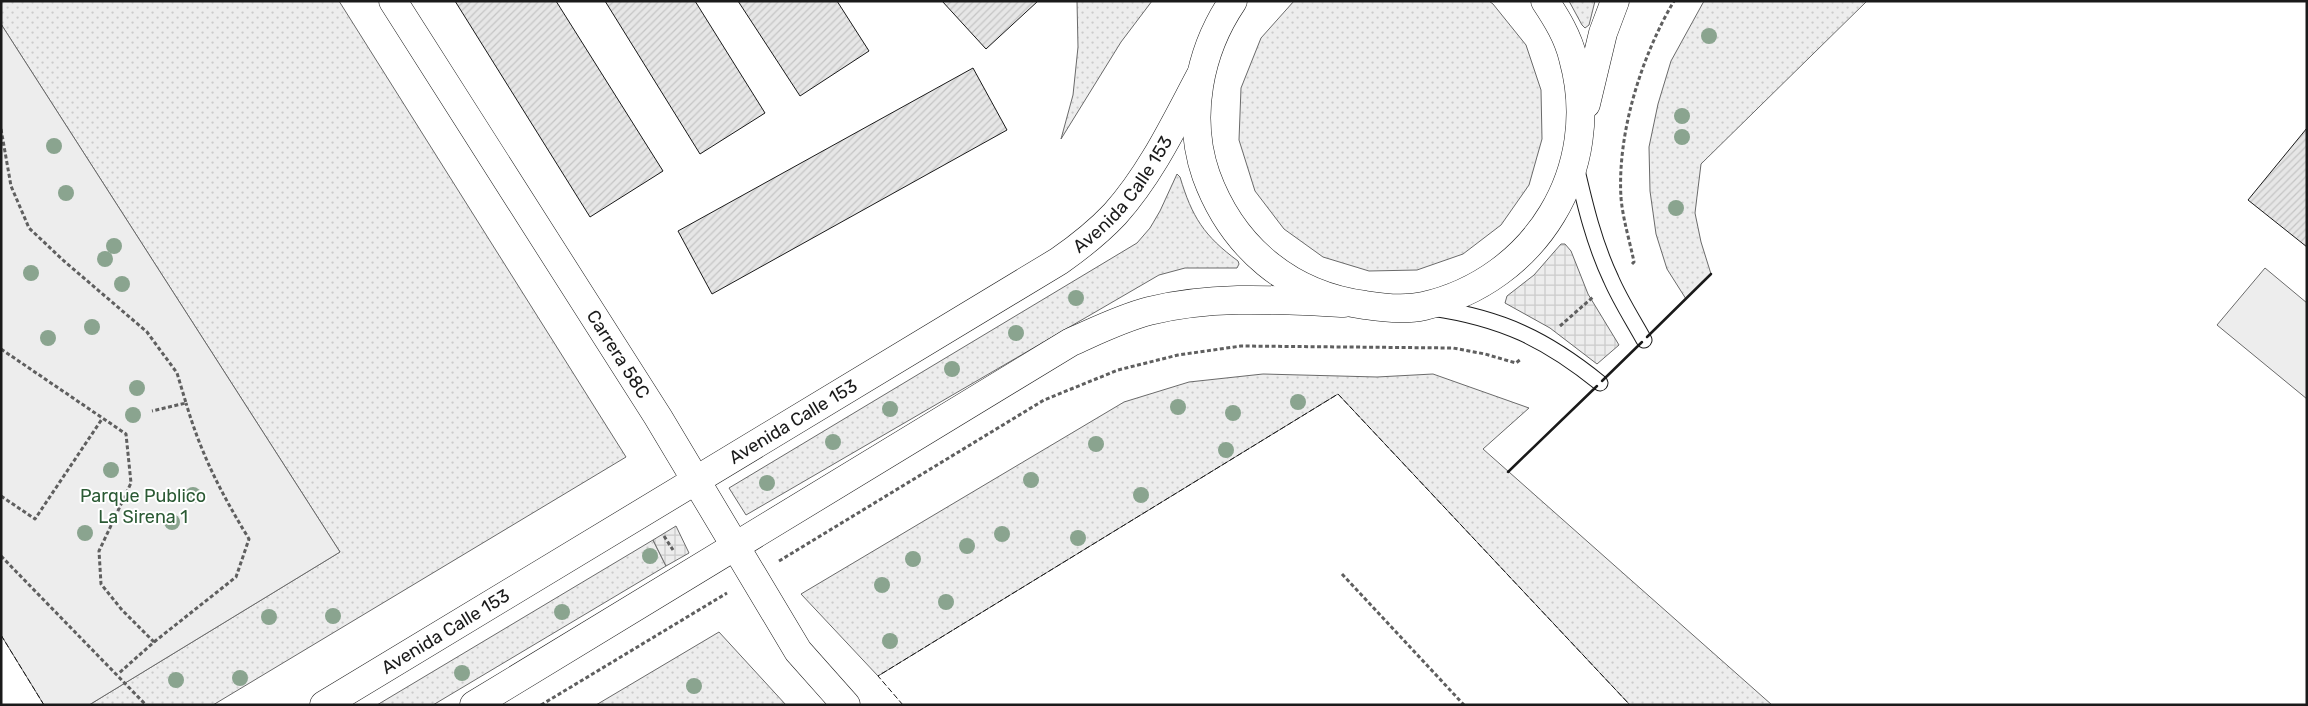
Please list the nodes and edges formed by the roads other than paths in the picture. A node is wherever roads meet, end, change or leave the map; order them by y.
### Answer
1 (393, 1) edge
2 (1234, 1) edge
3 (1545, 1) edge
4 (1615, 1) edge
5 (1200, 76) junction
6 (1581, 124) junction
7 (1575, 163) junction
8 (1344, 302) junction
9 (1423, 306) junction
10 (1644, 340) dead end
11 (1600, 383) dead end
12 (695, 481) junction
13 (734, 547) junction
14 (324, 705) edge
15 (474, 705) edge
16 (846, 705) edge

1 - 12 main road, Carrera 58C
2 - 5 main road
3 - 6 main road
4 - 6 main road
5 - 8 main road
5 - 12 main road, Avenida Calle 153
6 - 7 main road
7 - 9 main road
7 - 10 lane
8 - 9 main road
8 - 13 main road
9 - 11 lane
12 - 13 main road, Carrera 58C
12 - 14 main road, Avenida Calle 153
13 - 15 main road
13 - 16 main road, Carrera 58C

